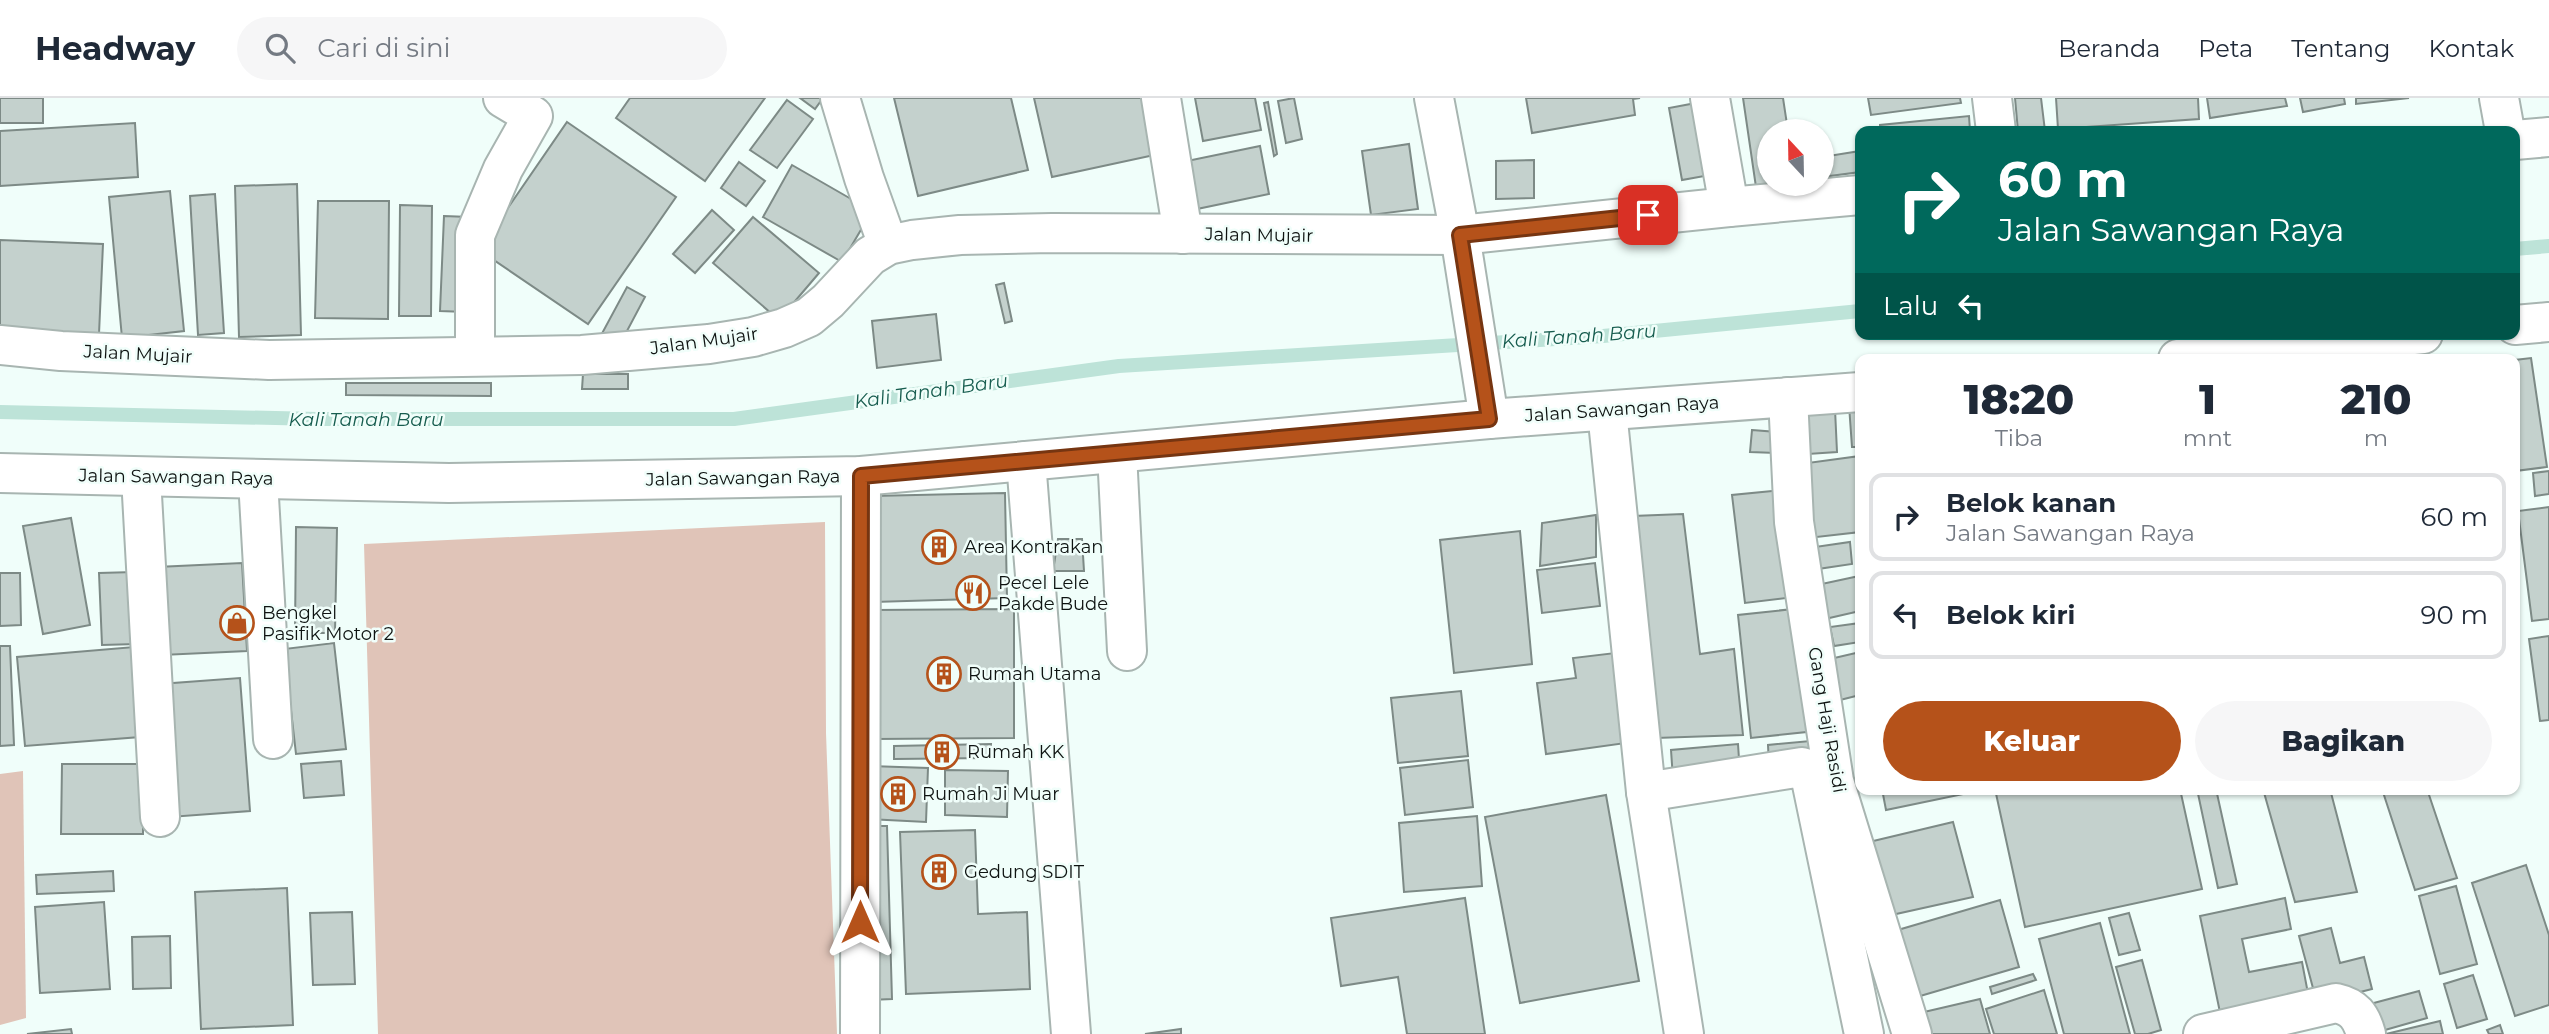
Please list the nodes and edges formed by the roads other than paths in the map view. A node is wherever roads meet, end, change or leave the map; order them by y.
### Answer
1 (503, 98) edge
2 (840, 98) edge
3 (1161, 98) edge
4 (1434, 98) edge
5 (1710, 98) edge
6 (1992, 98) edge
7 (2499, 98) edge
8 (1995, 126) edge
9 (2504, 126) edge
10 (2549, 137) edge
11 (2520, 140) edge
12 (1855, 195) edge
13 (1729, 206) junction
14 (1182, 234) junction
15 (1460, 235) junction
16 (888, 246) junction
17 (2549, 321) edge
18 (2520, 324) edge
19 (2364, 340) edge
20 (0, 345) edge
21 (2228, 354) edge
22 (475, 356) junction
23 (1855, 392) edge
24 (1788, 397) junction
25 (1607, 411) junction
26 (1489, 419) junction
27 (1117, 453) junction
28 (1026, 461) junction
29 (0, 473) edge
30 (861, 476) junction
31 (141, 477) junction
32 (258, 480) junction
33 (1128, 652) dead end
34 (273, 739) dead end
35 (1646, 792) junction
36 (160, 817) dead end
37 (860, 1034) edge
38 (1071, 1034) edge
39 (1684, 1034) edge
40 (1864, 1034) edge
41 (1912, 1034) edge
42 (2203, 1034) edge
43 (2366, 1034) edge

1 - 22 main road
2 - 16 main road
3 - 14 main road
4 - 15 main road
5 - 13 main road
6 - 8 main road
7 - 9 main road
10 - 11 main road
12 - 13 main road, Jalan Mujair
13 - 15 main road, Jalan Mujair
14 - 15 main road, Jalan Mujair
14 - 16 main road, Jalan Mujair
15 - 26 main road
16 - 22 main road, Jalan Mujair
17 - 18 main road
19 - 21 main road
20 - 22 main road, Jalan Mujair
23 - 24 main road, Jalan Sawangan Raya
24 - 25 main road, Jalan Sawangan Raya
24 - 41 main road, Gang Haji Rasidi
25 - 26 main road, Jalan Sawangan Raya
25 - 35 main road
26 - 27 main road, Jalan Sawangan Raya
27 - 28 main road, Jalan Sawangan Raya
27 - 33 main road
28 - 30 main road, Jalan Sawangan Raya
28 - 38 main road
29 - 31 main road, Jalan Sawangan Raya
30 - 32 main road, Jalan Sawangan Raya
30 - 37 main road
31 - 32 main road, Jalan Sawangan Raya
31 - 36 main road
32 - 34 main road
35 - 39 main road
35 - 40 main road
42 - 43 main road

